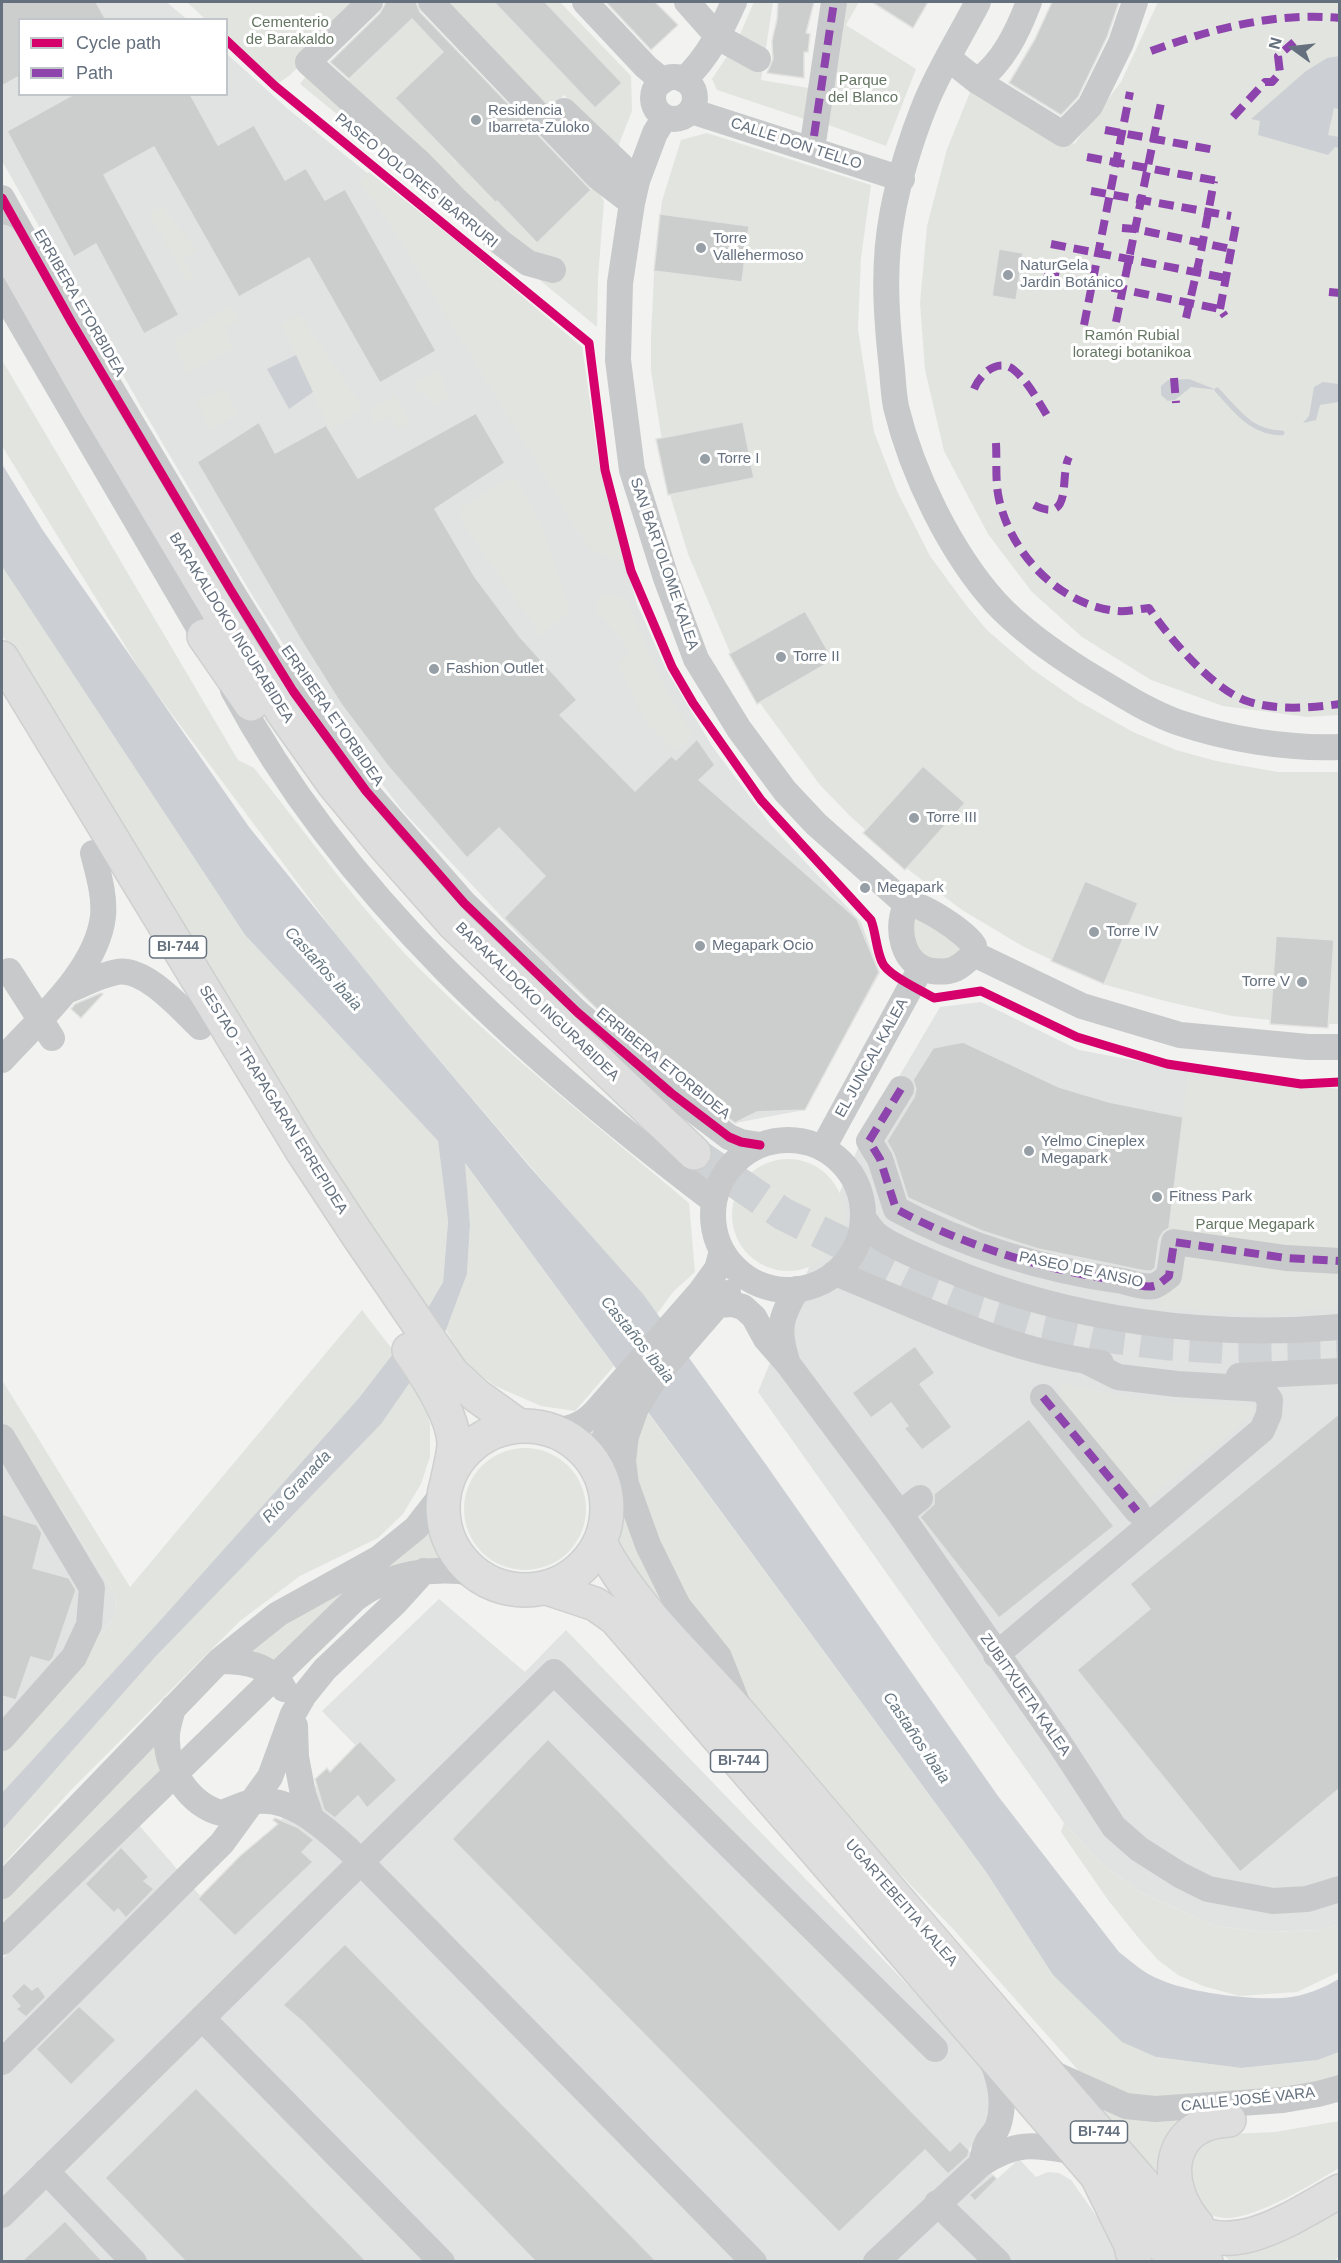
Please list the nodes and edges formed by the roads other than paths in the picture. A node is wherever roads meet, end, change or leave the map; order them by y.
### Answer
1 (369, 2) edge
2 (431, 2) edge
3 (585, 2) edge
4 (687, 2) edge
5 (734, 2) edge
6 (834, 2) edge
7 (978, 2) edge
8 (1029, 2) edge
9 (1135, 2) edge
10 (718, 37) junction
11 (948, 58) junction
12 (758, 59) dead end
13 (977, 81) junction
14 (684, 92) junction
15 (564, 111) dead end
16 (665, 117) junction
17 (814, 136) junction
18 (904, 172) junction
19 (634, 192) junction
20 (2, 198) edge
21 (2, 241) edge
22 (553, 270) dead end
23 (2, 291) edge
24 (204, 636) junction
25 (2, 658) edge
26 (2, 702) edge
27 (1340, 747) edge
28 (391, 821) junction
29 (93, 853) junction
30 (413, 879) junction
31 (906, 904) junction
32 (974, 954) junction
33 (921, 968) junction
34 (9, 971) dead end
35 (69, 990) junction
36 (200, 1027) junction
37 (46, 1029) junction
38 (1340, 1047) edge
39 (2, 1060) edge
40 (901, 1089) dead end
41 (760, 1145) junction
42 (823, 1148) junction
43 (714, 1201) junction
44 (862, 1218) junction
45 (347, 1241) junction
46 (722, 1251) junction
47 (1340, 1261) edge
48 (835, 1273) junction
49 (748, 1278) junction
50 (797, 1289) junction
51 (709, 1298) junction
52 (1340, 1327) edge
53 (1086, 1361) junction
54 (788, 1364) junction
55 (1340, 1371) edge
56 (443, 1379) junction
57 (1043, 1397) dead end
58 (519, 1426) junction
59 (556, 1431) junction
60 (2, 1437) edge
61 (610, 1464) junction
62 (446, 1487) junction
63 (920, 1498) dead end
64 (1137, 1511) dead end
65 (900, 1514) junction
66 (600, 1543) junction
67 (424, 1571) junction
68 (473, 1573) junction
69 (547, 1588) junction
70 (996, 1654) junction
71 (219, 1661) junction
72 (276, 1677) junction
73 (173, 1708) junction
74 (293, 1714) junction
75 (744, 1719) junction
76 (2, 1738) edge
77 (175, 1773) junction
78 (253, 1802) junction
79 (142, 1805) junction
80 (203, 1805) junction
81 (311, 1817) junction
82 (361, 1862) junction
83 (2, 1886) edge
84 (1340, 1889) edge
85 (2, 1942) edge
86 (202, 2018) junction
87 (986, 2046) junction
88 (935, 2049) dead end
89 (2, 2062) edge
90 (1044, 2069) junction
91 (1340, 2088) edge
92 (1340, 2106) edge
93 (1229, 2120) joint
94 (981, 2164) junction
95 (1087, 2164) junction
96 (46, 2171) junction
97 (1340, 2191) edge
98 (937, 2203) junction
99 (2, 2215) edge
100 (1206, 2248) edge
101 (134, 2262) edge
102 (442, 2262) edge
103 (754, 2262) edge
104 (876, 2262) edge
105 (998, 2262) edge
106 (1135, 2262) edge
107 (1178, 2262) edge

1 - 22 street
2 - 19 street
3 - 14 street
4 - 10 street
5 - 10 street
6 - 17 street
7 - 11 street
8 - 13 street
9 - 13 street
10 - 12 street
10 - 14 street
11 - 13 street
11 - 18 street
14 - 16 street
14 - 16 street
14 - 17 street, CALLE DON TELLO
14 - 18 street, CALLE DON TELLO
15 - 19 street
16 - 19 street, SAN BARTOLOME KALEA
17 - 18 street, CALLE DON TELLO
18 - 27 street
19 - 31 street, SAN BARTOLOME KALEA
20 - 28 street, ERRIBERA ETORBIDEA
21 - 30 main road, BARAKALDOKO INGURABIDEA
23 - 24 street
24 - 30 main road, BARAKALDOKO INGURABIDEA
24 - 43 street
25 - 45 main road, SESTAO - TRAPAGARAN ERREPIDEA / BI-744
26 - 29 main road, SESTAO - TRAPAGARAN ERREPIDEA / BI-744
28 - 30 main road
28 - 41 street, ERRIBERA ETORBIDEA
29 - 35 street
29 - 36 main road, SESTAO - TRAPAGARAN ERREPIDEA / BI-744
31 - 32 street, SAN BARTOLOME KALEA
31 - 33 street
32 - 33 street
32 - 38 street
33 - 42 street, EL JUNCAL KALEA
34 - 37 street
35 - 36 street
35 - 37 street
36 - 45 main road, SESTAO - TRAPAGARAN ERREPIDEA / BI-744
37 - 39 street
40 - 47 street, PASEO DE ANSIO
41 - 42 street
41 - 43 street
42 - 44 street
43 - 46 street
44 - 48 street
44 - 52 street
45 - 56 main road, BI-744
46 - 49 street
46 - 51 street
48 - 50 street
48 - 53 street
49 - 50 street
49 - 51 street
50 - 54 street, ZUBITXUETA KALEA
51 - 54 street, ZUBITXUETA KALEA
51 - 59 street
51 - 61 street
53 - 55 street
53 - 70 street
54 - 65 street, ZUBITXUETA KALEA
56 - 58 main road, BI-744
56 - 62 main road, BI-744
57 - 64 street
58 - 59 main road, BI-744
58 - 62 main road, BI-744
59 - 61 main road, BI-744
60 - 76 street
61 - 66 main road, BI-744
61 - 75 street
62 - 68 main road, BI-744
62 - 71 street
63 - 65 street
65 - 70 street, ZUBITXUETA KALEA
66 - 69 main road, BI-744
66 - 75 main road, UGARTEBEITIA KALEA / BI-744
67 - 68 street
67 - 72 street
67 - 74 street
68 - 69 main road, BI-744
69 - 87 main road, UGARTEBEITIA KALEA / BI-744
70 - 84 street, ZUBITXUETA KALEA
71 - 72 street
71 - 73 street
72 - 74 street
72 - 77 street
73 - 77 street
73 - 83 street
74 - 78 street
74 - 81 street
75 - 90 main road, UGARTEBEITIA KALEA / BI-744
77 - 79 street
77 - 80 street
78 - 80 street
78 - 81 street
78 - 89 street
79 - 80 street
79 - 85 street
81 - 82 street
82 - 86 street
82 - 88 street
82 - 103 street
86 - 96 street
86 - 102 street
87 - 94 street
87 - 95 main road, UGARTEBEITIA KALEA / BI-744
90 - 91 street, CALLE JOSÉ VARA
90 - 100 main road, UGARTEBEITIA KALEA / BI-744
92 - 93 street, CALLE JOSÉ VARA
93 - 100 main road
94 - 95 street
94 - 98 street
95 - 106 main road
95 - 107 main road, UGARTEBEITIA KALEA / BI-744
96 - 99 street
96 - 101 street
97 - 100 main road
98 - 104 street
98 - 105 street

